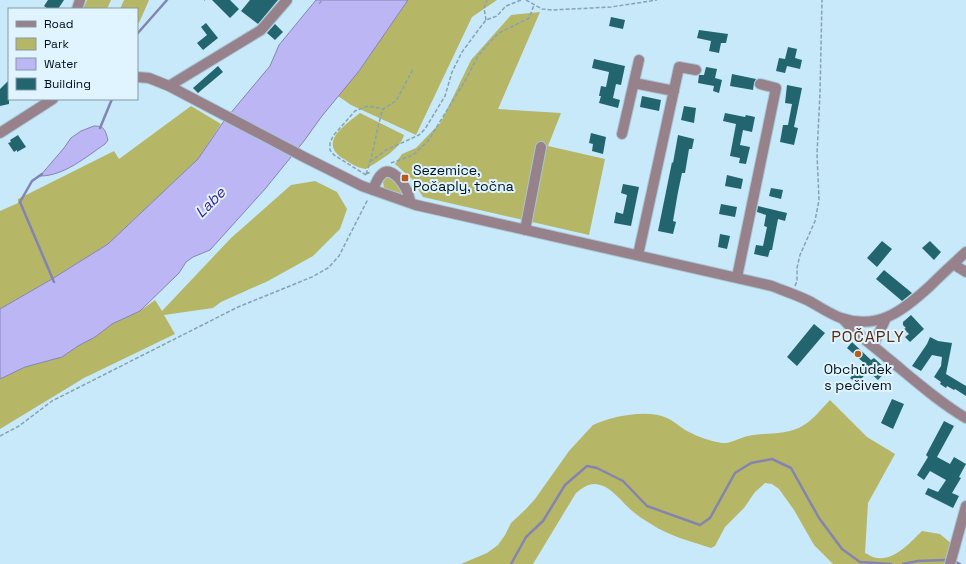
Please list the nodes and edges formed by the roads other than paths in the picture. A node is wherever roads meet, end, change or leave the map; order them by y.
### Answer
1 (287, 0) edge
2 (639, 60) dead end
3 (696, 70) dead end
4 (138, 77) edge
5 (634, 83) junction
6 (760, 84) dead end
7 (169, 86) junction
8 (674, 91) junction
9 (51, 100) edge
10 (0, 133) edge
11 (622, 134) dead end
12 (541, 147) dead end
13 (373, 190) junction
14 (411, 203) junction
15 (525, 230) junction
16 (966, 252) edge
17 (638, 255) junction
18 (953, 264) junction
19 (966, 272) edge
20 (737, 277) junction
21 (886, 318) junction
22 (843, 319) junction
23 (873, 346) junction
24 (966, 418) edge
25 (965, 509) edge
26 (950, 564) edge

1 - 7 street
2 - 5 street
3 - 8 street
4 - 7 street
5 - 8 street
5 - 11 street
6 - 20 street
7 - 13 street
8 - 17 street
9 - 10 street
12 - 15 street
13 - 14 street
13 - 14 street
14 - 15 street
15 - 17 street
16 - 18 street
17 - 20 street
18 - 19 street
18 - 21 street
20 - 22 street
21 - 22 street
21 - 23 street
22 - 23 street
23 - 24 street
25 - 26 street

